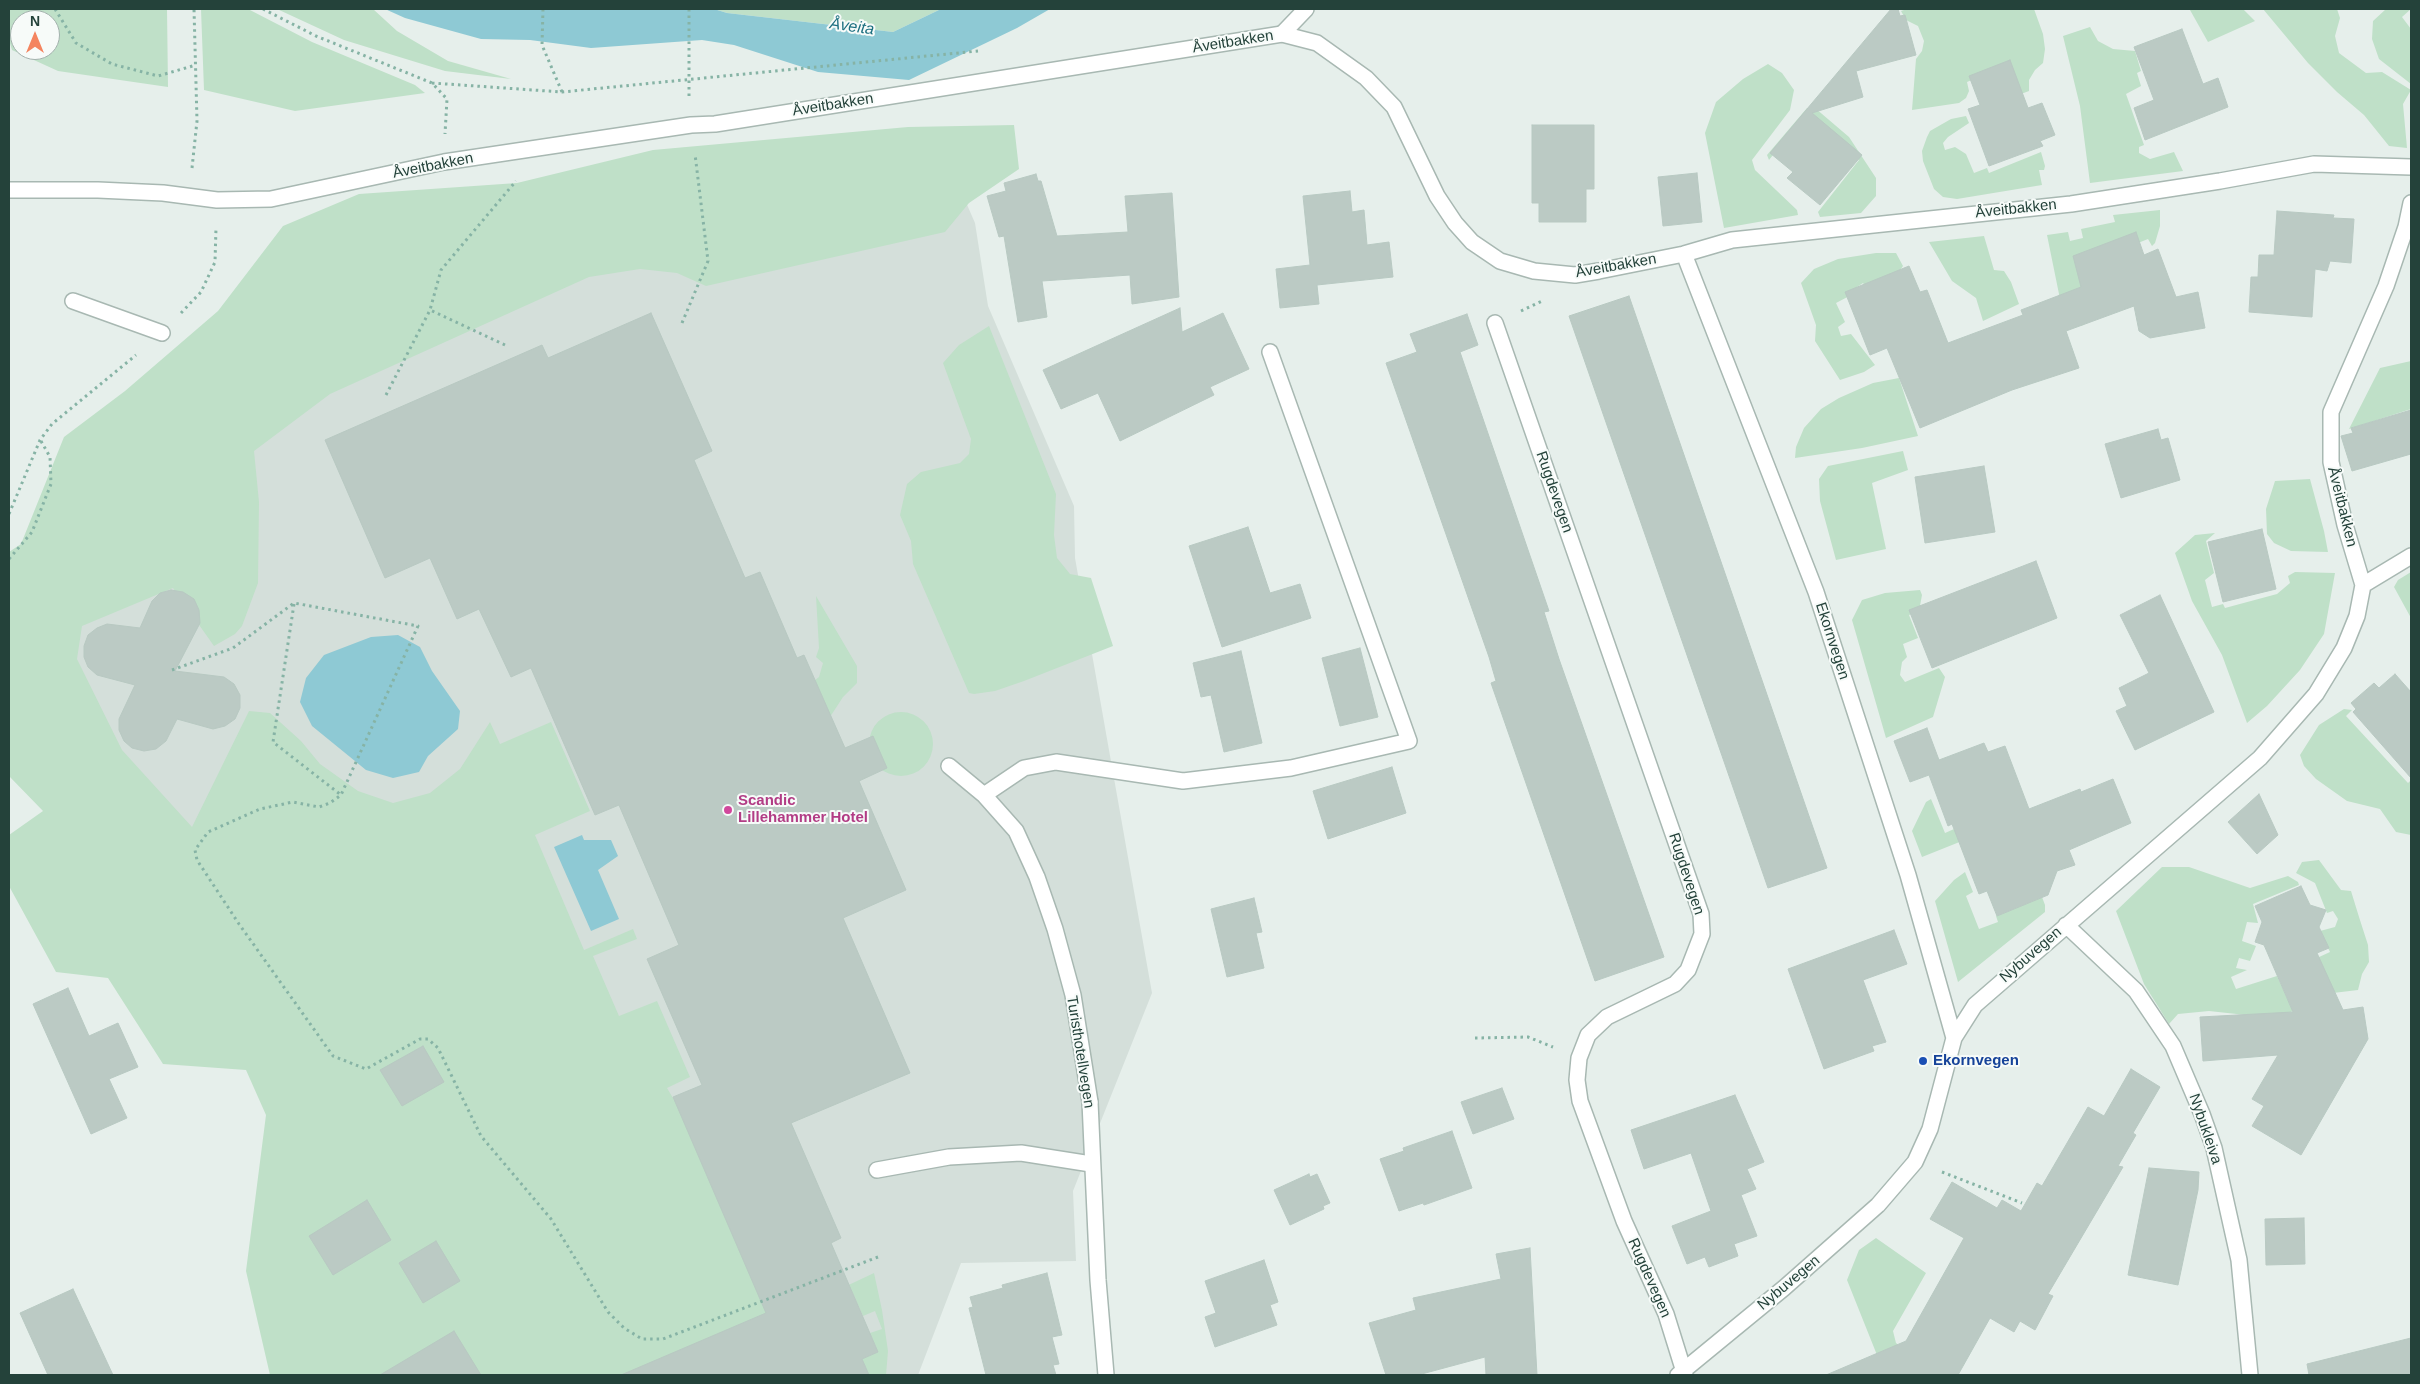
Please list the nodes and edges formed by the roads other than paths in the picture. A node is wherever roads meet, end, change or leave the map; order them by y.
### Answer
1 (1306, 9) edge
2 (1282, 34) junction
3 (2411, 167) edge
4 (9, 190) edge
5 (2411, 203) edge
6 (1684, 254) junction
7 (73, 301) dead end
8 (1495, 323) dead end
9 (162, 333) road end
10 (1270, 352) dead end
11 (2411, 556) edge
12 (2363, 585) junction
13 (949, 766) dead end
14 (984, 795) junction
15 (2066, 926) junction
16 (1954, 1038) junction
17 (1091, 1164) junction
18 (876, 1170) dead end
19 (1683, 1373) edge
20 (1106, 1375) edge
21 (2250, 1375) edge

1 - 2 street
2 - 4 street, Åveitbakken
2 - 6 street, Åveitbakken
3 - 6 street, Åveitbakken
5 - 12 street, Åveitbakken
6 - 16 street, Ekornvegen
7 - 9 street
8 - 19 street, Rugdevegen
10 - 14 street
11 - 12 street
12 - 15 street, Nybuvegen
13 - 14 street, Turisthotellvegen
14 - 17 street, Turisthotellvegen
15 - 16 street, Nybuvegen
15 - 21 street, Nybukleiva
16 - 19 street, Nybuvegen
17 - 18 street
17 - 20 street, Turisthotellvegen

